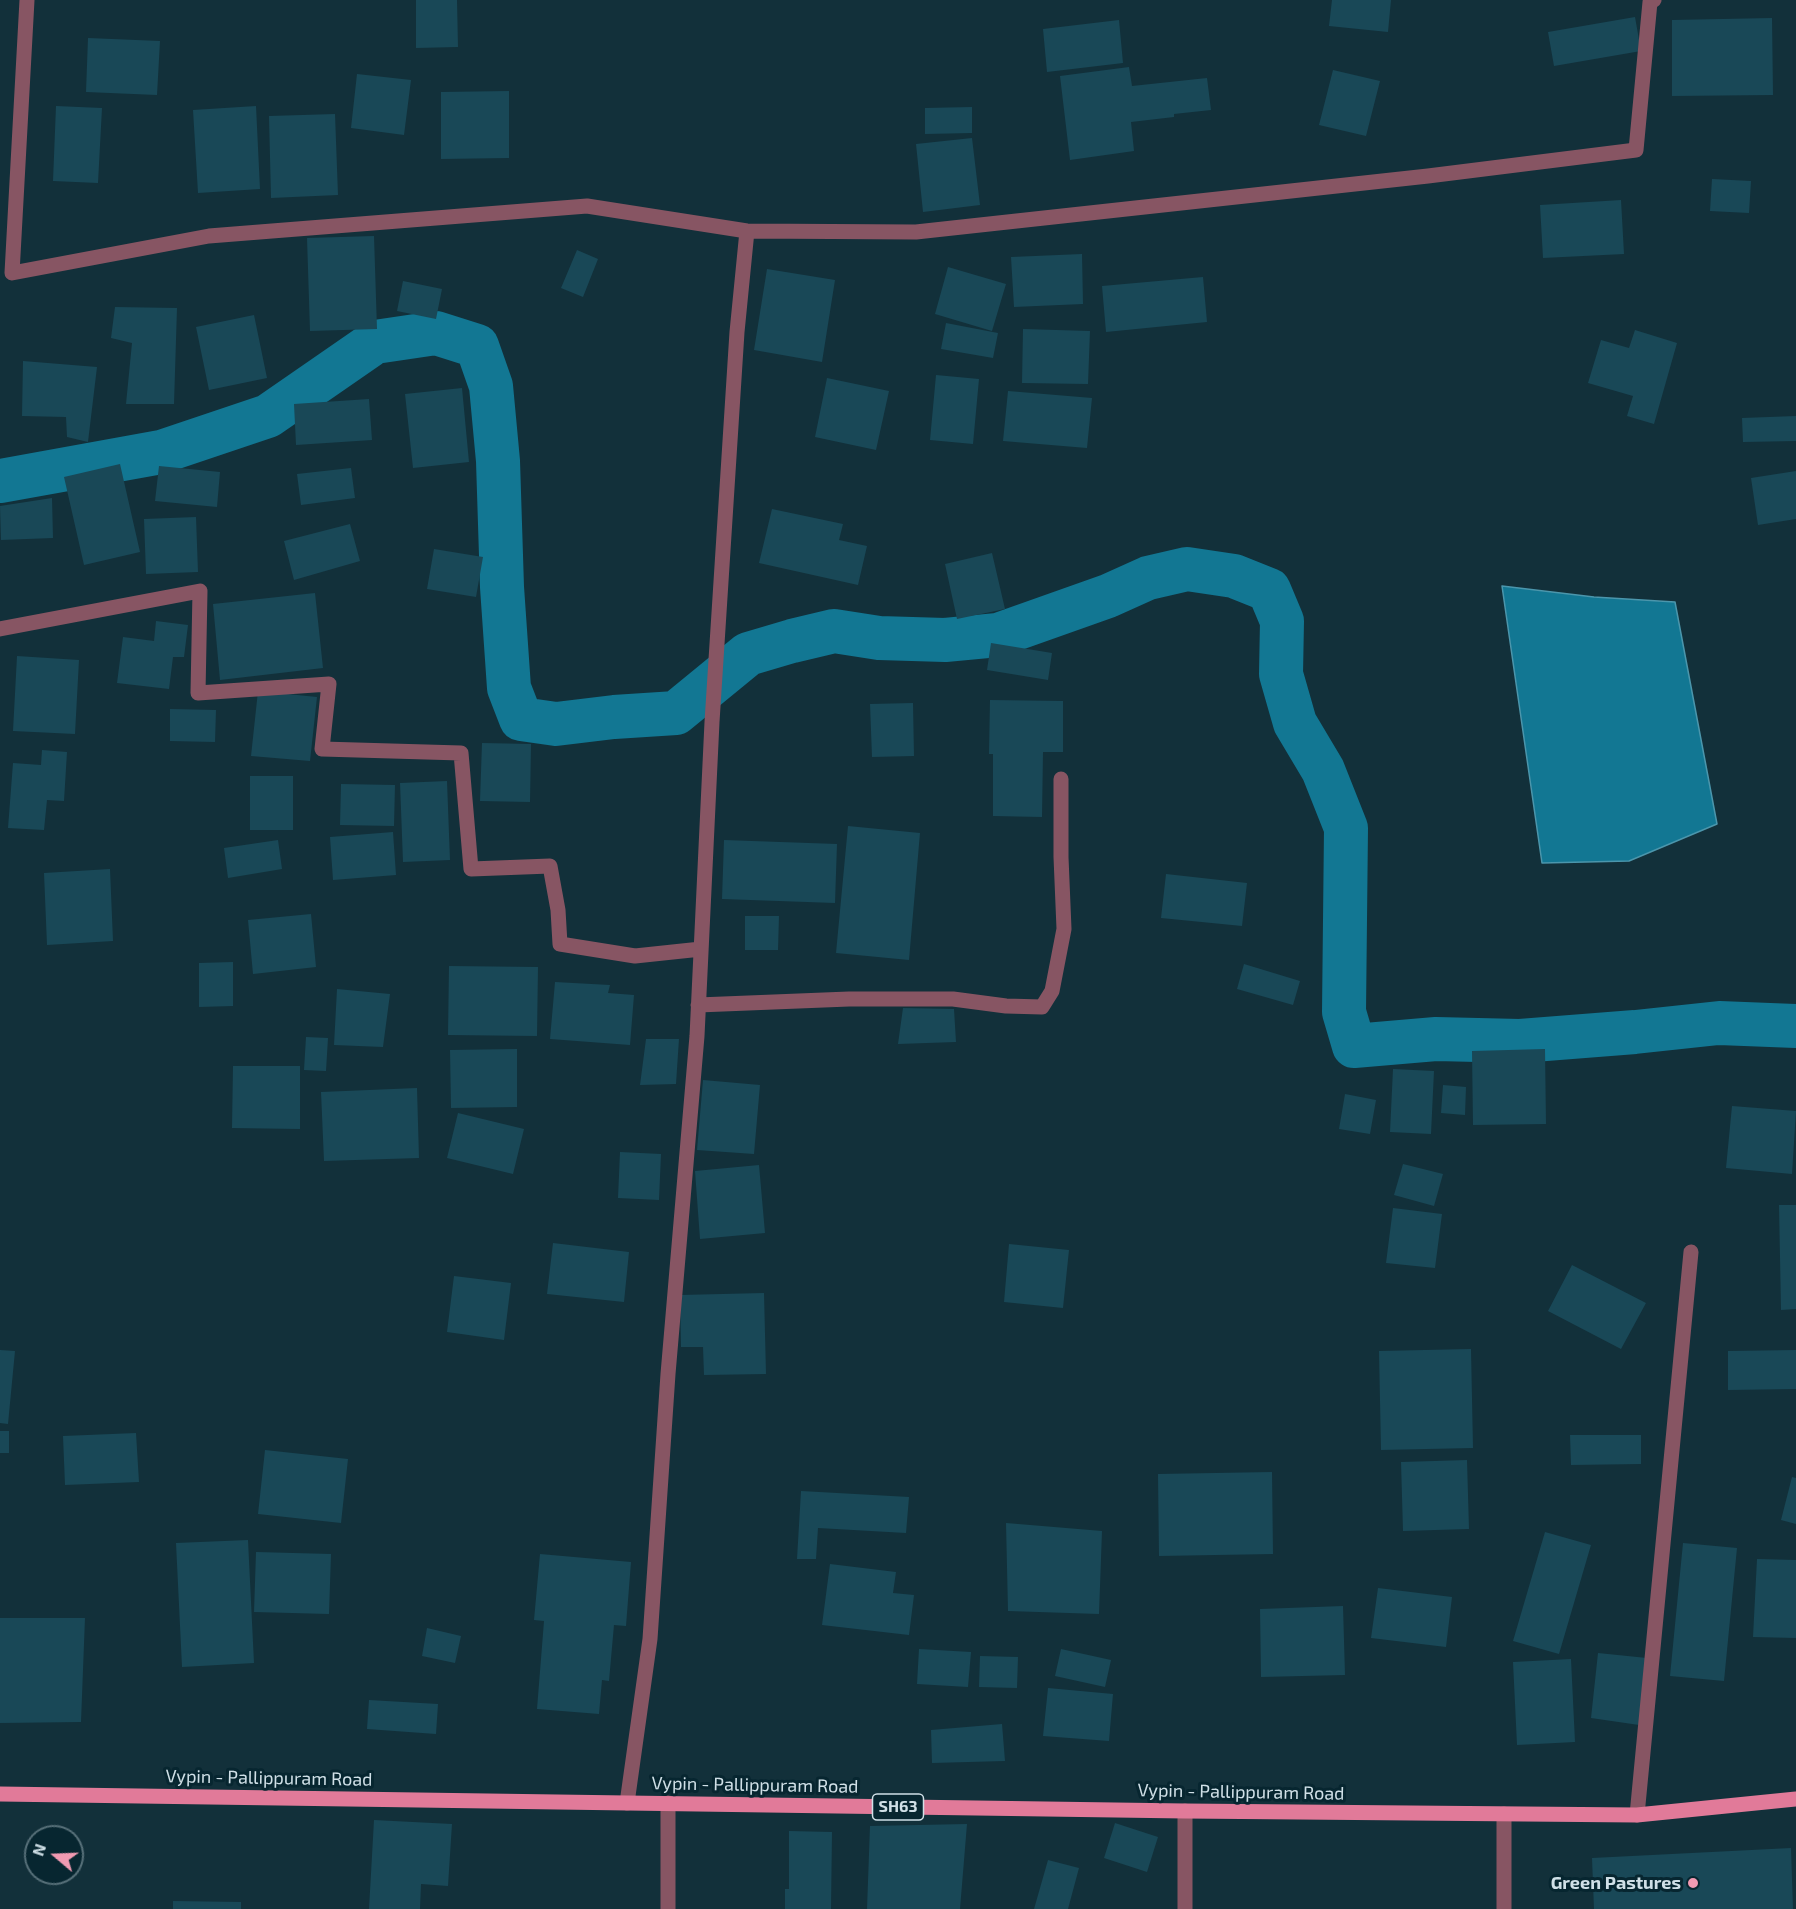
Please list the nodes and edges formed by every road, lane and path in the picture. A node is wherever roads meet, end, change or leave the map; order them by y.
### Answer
1 (27, 0) edge
2 (1654, 0) edge
3 (747, 231) junction
4 (6, 273) edge
5 (0, 629) edge
6 (1060, 779) dead end
7 (701, 949) junction
8 (698, 1005) junction
9 (1691, 1252) dead end
10 (0, 1794) edge
11 (1796, 1798) edge
12 (627, 1803) junction
13 (668, 1803) junction
14 (1185, 1811) junction
15 (1504, 1814) junction
16 (1637, 1815) junction
17 (668, 1909) edge
18 (1185, 1909) edge
19 (1504, 1909) edge

1 - 4 street
2 - 3 street
3 - 4 street
3 - 7 street
5 - 7 street
6 - 8 street
7 - 8 street
8 - 12 street
9 - 16 street
10 - 12 main road, Vypin - Pallippuram Road / SH63
11 - 16 main road, Vypin - Pallippuram Road / SH63
12 - 13 main road, Vypin - Pallippuram Road / SH63
13 - 14 main road, Vypin - Pallippuram Road / SH63
13 - 17 street
14 - 15 main road, Vypin - Pallippuram Road / SH63
14 - 18 street
15 - 16 main road, Vypin - Pallippuram Road / SH63
15 - 19 street

